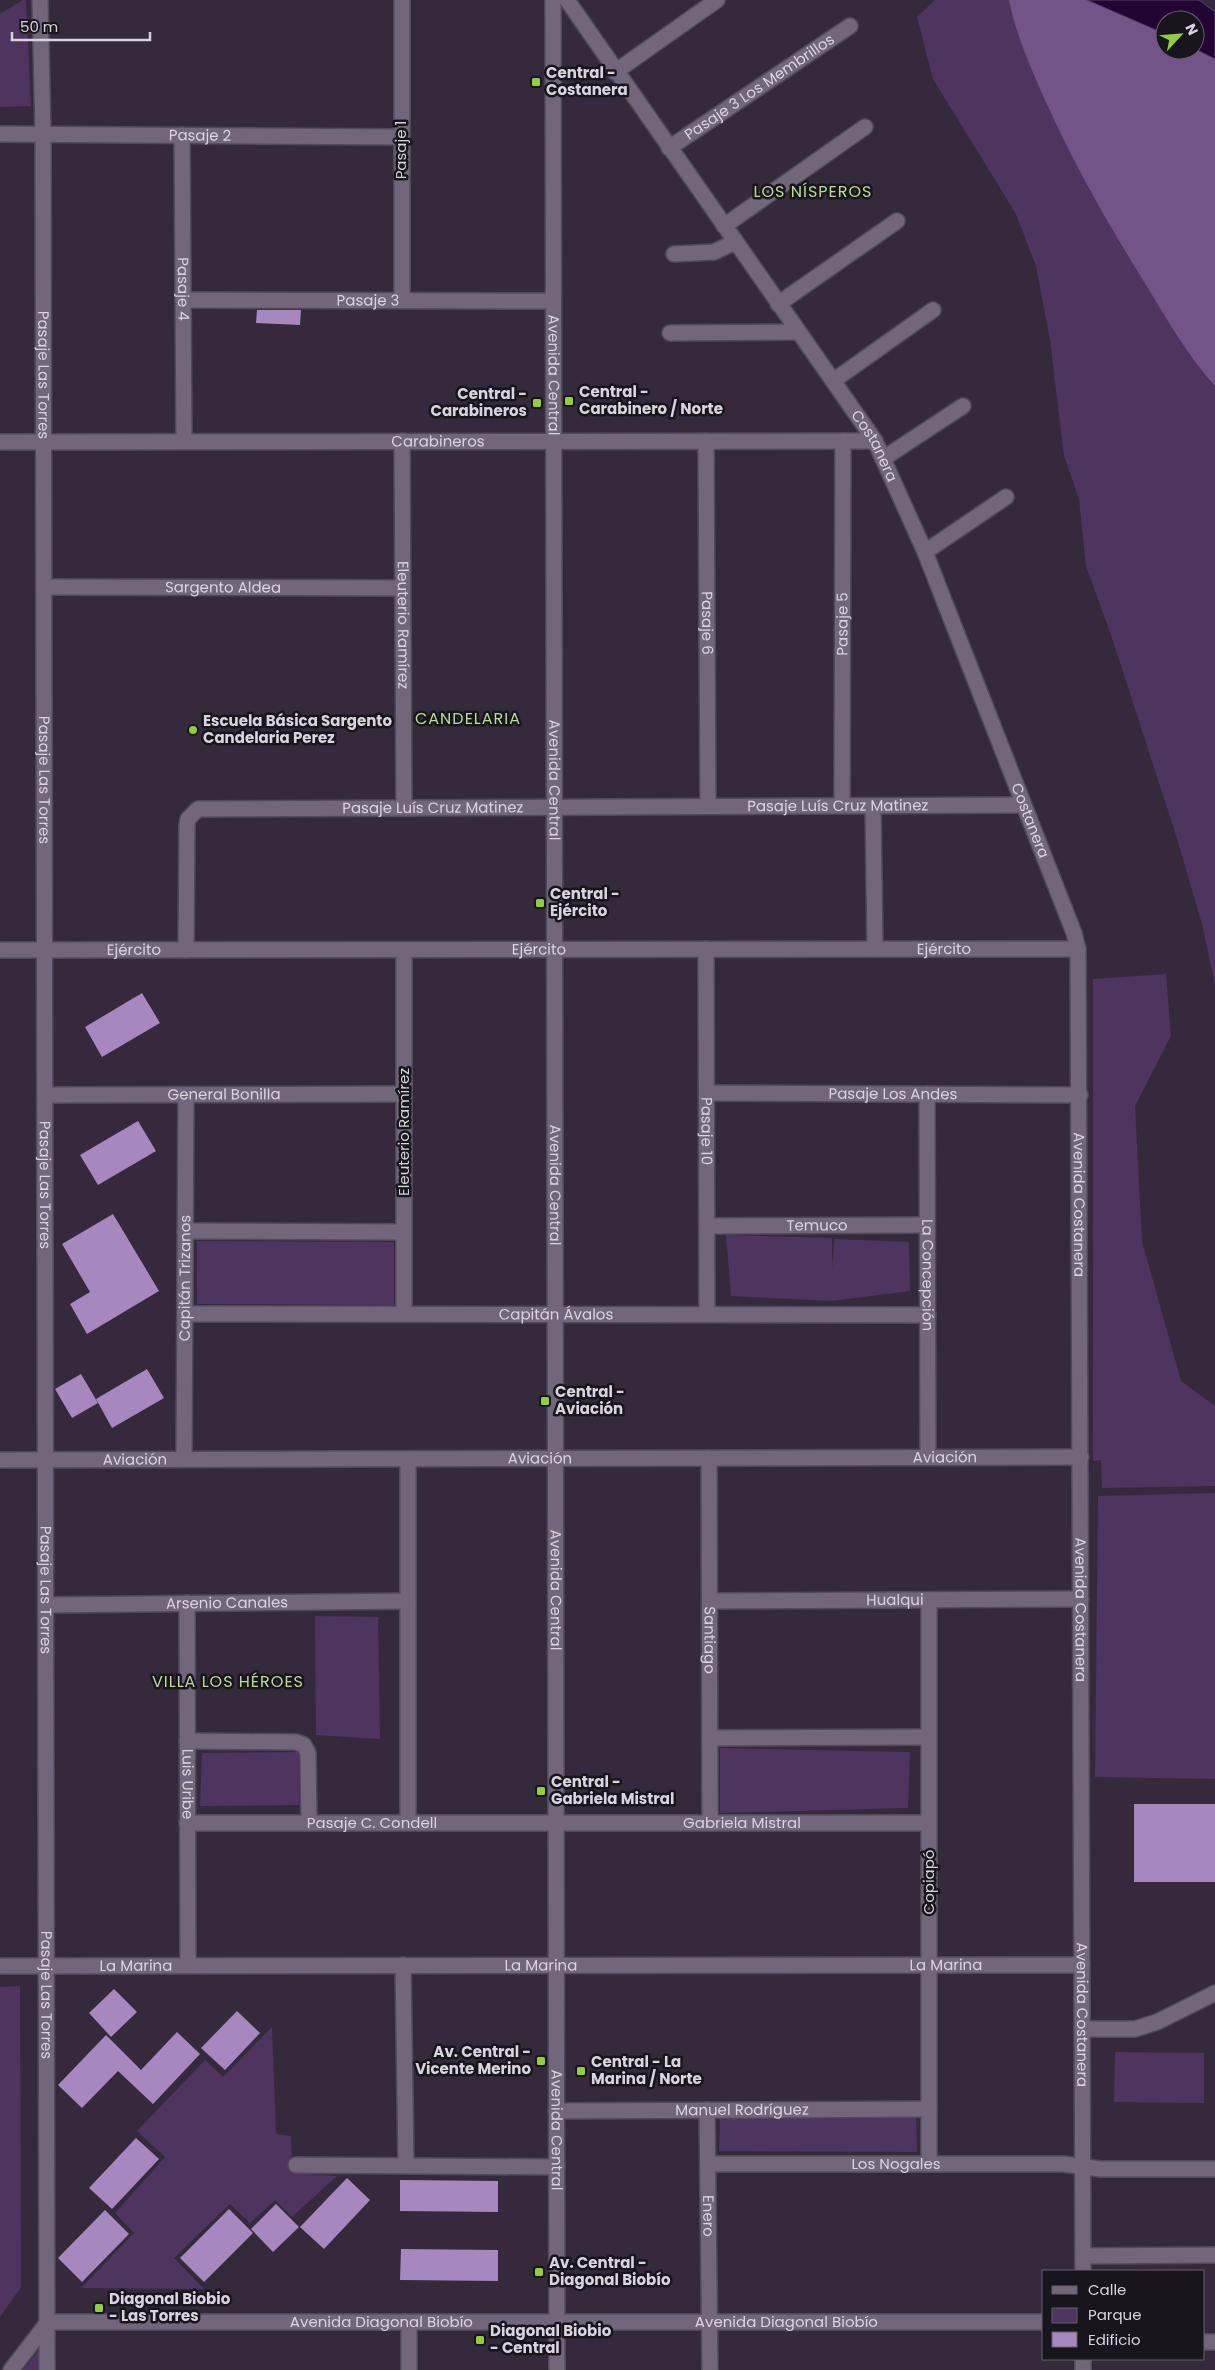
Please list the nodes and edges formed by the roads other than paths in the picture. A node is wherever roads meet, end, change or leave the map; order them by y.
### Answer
1 (40, 0) edge
2 (402, 0) edge
3 (553, 0) edge
4 (567, 0) edge
5 (717, 0) edge
6 (850, 26) dead end
7 (615, 72) junction
8 (865, 127) dead end
9 (0, 134) edge
10 (43, 134) junction
11 (182, 135) junction
12 (401, 137) junction
13 (669, 148) junction
14 (897, 220) dead end
15 (724, 226) junction
16 (735, 242) junction
17 (674, 254) dead end
18 (183, 300) junction
19 (402, 300) junction
20 (553, 301) junction
21 (778, 304) junction
22 (933, 310) dead end
23 (798, 332) junction
24 (670, 334) dead end
25 (833, 381) junction
26 (963, 406) dead end
27 (402, 441) junction
28 (553, 441) junction
29 (706, 441) junction
30 (843, 441) junction
31 (876, 441) junction
32 (0, 442) edge
33 (43, 442) junction
34 (184, 442) junction
35 (884, 458) junction
36 (1006, 497) dead end
37 (925, 552) junction
38 (44, 587) junction
39 (402, 588) junction
40 (1024, 805) junction
41 (708, 806) junction
42 (842, 806) junction
43 (873, 806) junction
44 (404, 807) junction
45 (554, 807) junction
46 (706, 949) junction
47 (875, 949) junction
48 (1078, 949) junction
49 (0, 950) edge
50 (45, 950) junction
51 (186, 950) junction
52 (404, 950) junction
53 (554, 950) junction
54 (707, 1093) junction
55 (404, 1094) junction
56 (927, 1094) junction
57 (45, 1095) junction
58 (186, 1095) junction
59 (1080, 1096) junction
60 (927, 1225) junction
61 (707, 1226) junction
62 (185, 1231) junction
63 (404, 1232) junction
64 (555, 1313) junction
65 (185, 1314) junction
66 (404, 1314) junction
67 (707, 1314) junction
68 (928, 1315) junction
69 (928, 1457) junction
70 (1081, 1457) junction
71 (408, 1458) junction
72 (555, 1458) junction
73 (709, 1458) junction
74 (184, 1459) junction
75 (0, 1460) edge
76 (44, 1460) junction
77 (1081, 1599) junction
78 (929, 1600) junction
79 (408, 1601) junction
80 (710, 1601) junction
81 (186, 1603) junction
82 (47, 1604) junction
83 (929, 1737) junction
84 (710, 1738) junction
85 (187, 1741) junction
86 (187, 1823) junction
87 (309, 1823) junction
88 (408, 1823) junction
89 (556, 1823) junction
90 (710, 1823) junction
91 (929, 1823) junction
92 (404, 1965) junction
93 (556, 1965) junction
94 (929, 1965) junction
95 (0, 1966) edge
96 (47, 1966) junction
97 (188, 1966) junction
98 (1082, 1966) junction
99 (1215, 1993) edge
100 (1082, 2029) junction
101 (929, 2109) junction
102 (708, 2110) junction
103 (556, 2111) junction
104 (708, 2164) junction
105 (929, 2164) junction
106 (296, 2165) dead end
107 (406, 2165) junction
108 (557, 2166) junction
109 (1083, 2166) junction
110 (1215, 2169) edge
111 (1215, 2255) edge
112 (1083, 2264) edge
113 (48, 2322) junction
114 (1042, 2322) edge
115 (410, 2323) junction
116 (557, 2323) junction
117 (709, 2323) junction
118 (11, 2370) edge
119 (47, 2370) edge
120 (409, 2370) edge
121 (557, 2370) edge
122 (710, 2370) edge

1 - 10 street, Pasaje Las Torres
2 - 12 street, Pasaje 1
3 - 20 street, Avenida Central
4 - 7 street, Costanera
5 - 7 street
6 - 13 street, Pasaje 3 Los Membrillos
7 - 13 street, Costanera
8 - 15 street
9 - 10 street, Pasaje 2
10 - 11 street, Pasaje 2
10 - 33 street, Pasaje Las Torres
11 - 12 street, Pasaje 2
11 - 18 street, Pasaje 4
12 - 19 street, Pasaje 1
13 - 15 street, Costanera
14 - 21 street
15 - 16 street, Costanera
16 - 17 street
16 - 21 street, Costanera
18 - 19 street, Pasaje 3
18 - 34 street, Pasaje 4
19 - 20 street, Pasaje 3
20 - 28 street, Avenida Central
21 - 23 street, Costanera
22 - 25 street
23 - 24 street
23 - 25 street, Costanera
25 - 31 street, Costanera
26 - 35 street
27 - 28 street, Carabineros
27 - 34 street, Carabineros
27 - 39 street, Eleuterio Ramírez
28 - 29 street, Carabineros
28 - 45 street, Avenida Central
29 - 30 street, Carabineros
29 - 41 street, Pasaje 6
30 - 31 street, Carabineros
30 - 42 street, Pasaje 5
31 - 35 street, Costanera
32 - 33 street, Carabineros
33 - 34 street, Carabineros
33 - 38 street, Pasaje Las Torres
35 - 37 street, Costanera
36 - 37 street
37 - 40 street, Costanera
38 - 39 street, Sargento Aldea
38 - 50 street, Pasaje Las Torres
39 - 44 street, Eleuterio Ramírez
40 - 43 street, Pasaje Luís Cruz Matinez
40 - 48 street, Costanera
41 - 42 street, Pasaje Luís Cruz Matinez
41 - 45 street, Pasaje Luís Cruz Matinez
42 - 43 street, Pasaje Luís Cruz Matinez
43 - 47 street
44 - 45 street, Pasaje Luís Cruz Matinez
44 - 51 street, Pasaje Luís Cruz Matinez
45 - 53 street, Avenida Central
46 - 47 street, Ejército
46 - 53 street, Ejército
46 - 54 street, Pasaje 10
47 - 48 street, Ejército
48 - 59 street, Avenida Costanera
49 - 50 street, Ejército
50 - 51 street, Ejército
50 - 57 street, Pasaje Las Torres
51 - 52 street, Ejército
52 - 53 street, Ejército
52 - 55 street, Eleuterio Ramírez
53 - 64 street, Avenida Central
54 - 56 street, Pasaje Los Andes
54 - 61 street, Pasaje 10
55 - 58 street, General Bonilla
55 - 63 street, Eleuterio Ramírez
56 - 59 street, Pasaje Los Andes
56 - 60 street, La Concepción
57 - 58 street, General Bonilla
57 - 76 street, Pasaje Las Torres
58 - 62 street, Capitán Trizanos
59 - 70 street, Avenida Costanera
60 - 61 street, Temuco
60 - 68 street, La Concepción
61 - 67 street, Pasaje 10
62 - 63 street
62 - 65 street, Capitán Trizanos
63 - 66 street, Eleuterio Ramírez
64 - 66 street, Capitán Ávalos
64 - 67 street, Capitán Ávalos
64 - 72 street, Avenida Central
65 - 66 street, Capitán Ávalos
65 - 74 street, Capitán Trizanos
67 - 68 street, Capitán Ávalos
68 - 69 street, La Concepción
69 - 70 street, Aviación
69 - 73 street, Aviación
70 - 77 street, Avenida Costanera
71 - 72 street, Aviación
71 - 74 street, Aviación
71 - 79 street
72 - 73 street, Aviación
72 - 89 street, Avenida Central
73 - 80 street, Santiago
74 - 76 street, Aviación
75 - 76 street, Aviación
76 - 82 street, Pasaje Las Torres
77 - 78 street, Hualqui
77 - 98 street, Avenida Costanera
78 - 80 street, Hualqui
78 - 83 street, Copiapó
79 - 81 street, Arsenio Canales
79 - 88 street
80 - 84 street, Santiago
81 - 82 street, Arsenio Canales
81 - 85 street, Luis Uribe
82 - 96 street, Pasaje Las Torres
83 - 84 street
83 - 91 street, Copiapó
84 - 90 street, Santiago
85 - 86 street, Luis Uribe
85 - 87 street
86 - 87 street, Pasaje C. Condell
86 - 97 street, Luis Uribe
87 - 88 street, Pasaje C. Condell
88 - 89 street, Pasaje C. Condell
89 - 90 street, Gabriela Mistral
89 - 93 street, Avenida Central
90 - 91 street, Gabriela Mistral
91 - 94 street, Copiapó
92 - 93 street, La Marina
92 - 97 street, La Marina
92 - 107 street
93 - 94 street, La Marina
93 - 103 street, Avenida Central
94 - 98 street, La Marina
94 - 101 street, Copiapó
95 - 96 street, La Marina
96 - 97 street, La Marina
96 - 113 street, Pasaje Las Torres
98 - 100 street, Avenida Costanera
99 - 100 street
100 - 109 street, Avenida Costanera
101 - 102 street, Manuel Rodríguez
101 - 105 street, Copiapó
102 - 103 street, Manuel Rodríguez
102 - 104 street, Enero
103 - 108 street, Avenida Central
104 - 105 street, Los Nogales
104 - 117 street, Enero
105 - 109 street, Los Nogales
106 - 107 street
107 - 108 street
108 - 116 street, Avenida Central
109 - 110 street, Los Nogales
109 - 112 street, Avenida Costanera
111 - 112 street
113 - 115 street, Avenida Diagonal Biobío
113 - 118 street
113 - 119 street, Pasaje Las Torres
114 - 117 street, Avenida Diagonal Biobío
115 - 116 street, Avenida Diagonal Biobío
115 - 120 street
116 - 117 street, Avenida Diagonal Biobío
116 - 121 street, Avenida Central
117 - 122 street, Enero

